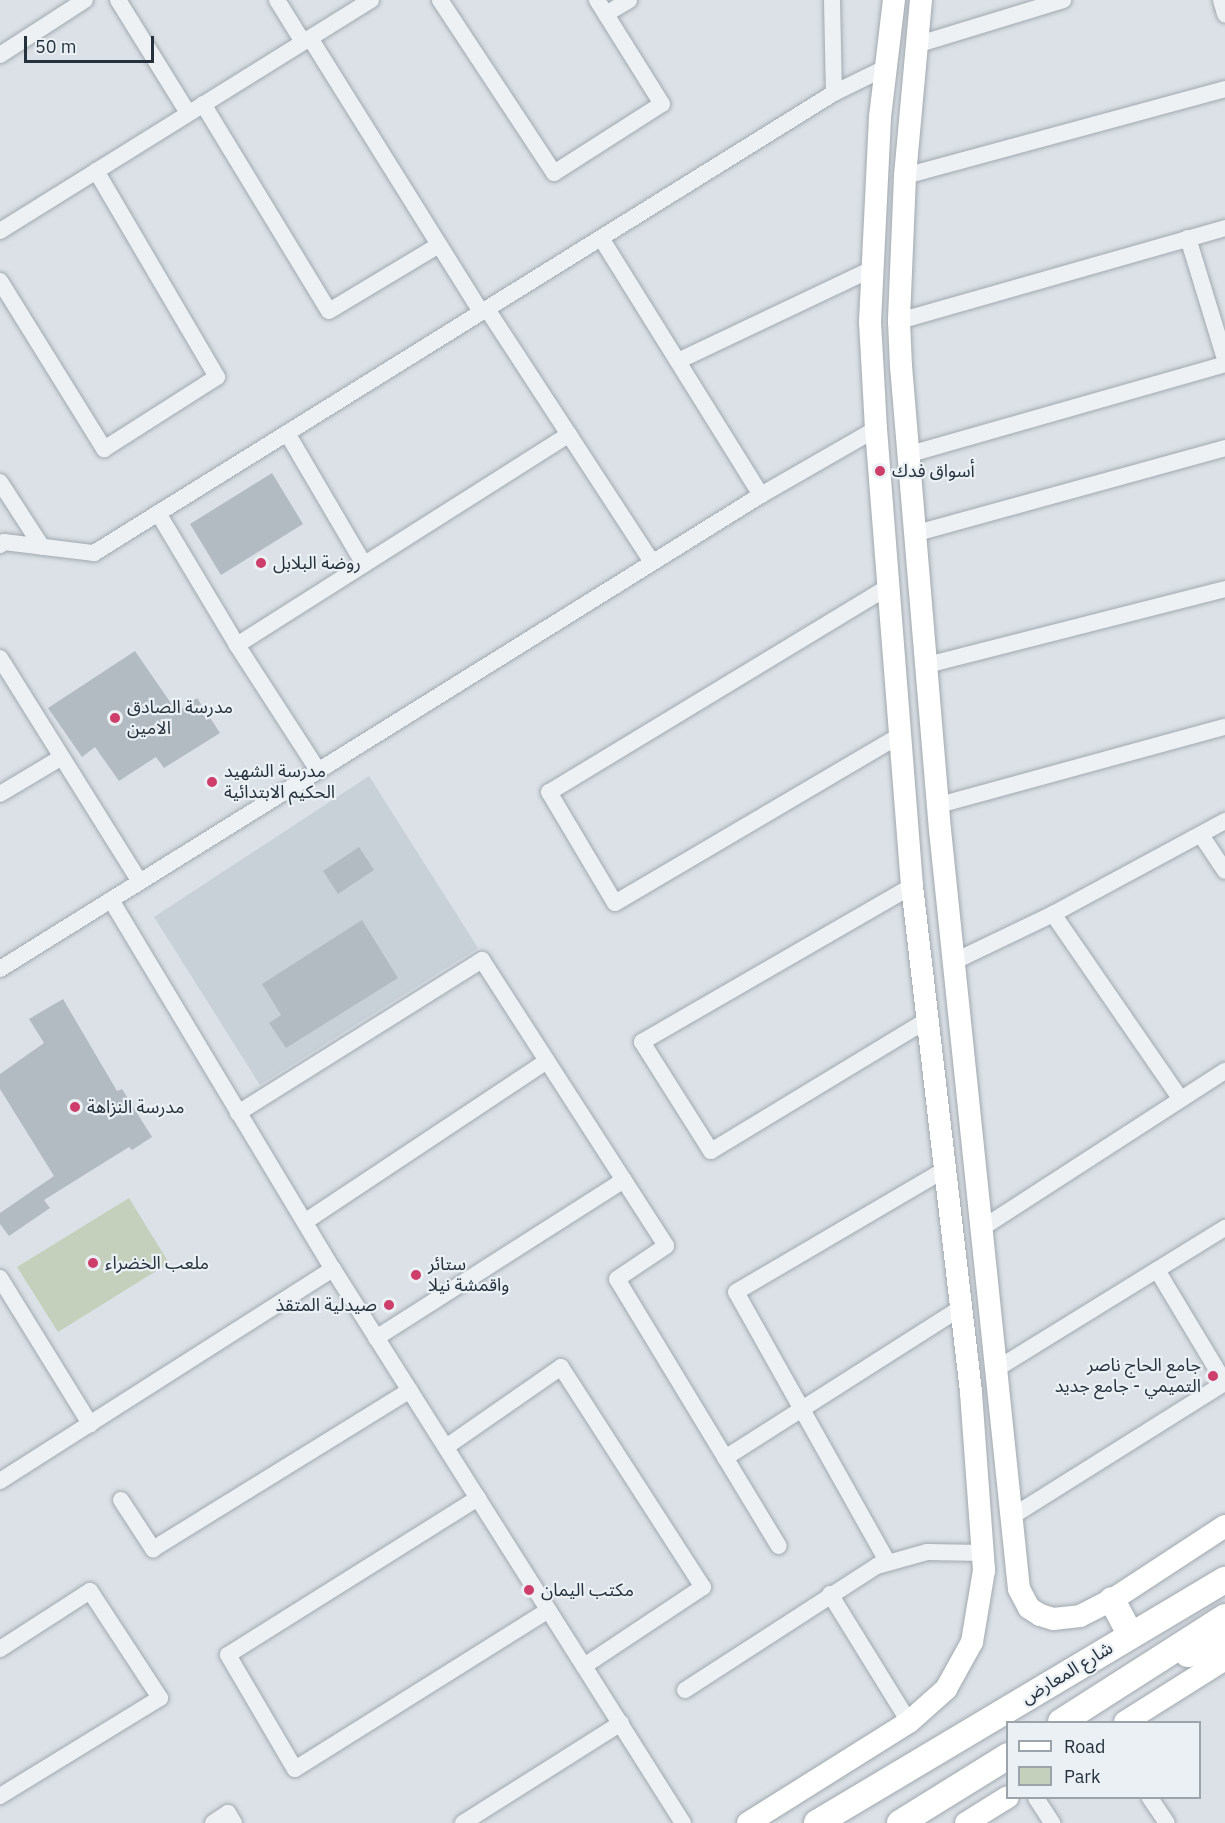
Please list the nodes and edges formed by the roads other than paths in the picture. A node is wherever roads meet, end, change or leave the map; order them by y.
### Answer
1 (86, 0) edge
2 (118, 0) edge
3 (277, 0) edge
4 (371, 0) edge
5 (440, 0) edge
6 (628, 0) edge
7 (832, 0) edge
8 (894, 0) edge
9 (921, 0) edge
10 (1063, 0) edge
11 (1221, 0) edge
12 (602, 7) edge
13 (1225, 14) edge
14 (307, 40) junction
15 (916, 45) junction
16 (1, 51) edge
17 (885, 68) junction
18 (1225, 89) edge
19 (834, 93) junction
20 (203, 104) junction
21 (188, 113) junction
22 (96, 171) junction
23 (905, 176) junction
24 (1225, 228) edge
25 (0, 231) edge
26 (601, 238) junction
27 (1188, 238) junction
28 (439, 245) junction
29 (874, 268) junction
30 (0, 281) edge
31 (484, 310) junction
32 (899, 321) junction
33 (1225, 359) edge
34 (678, 361) junction
35 (1225, 364) edge
36 (876, 429) junction
37 (287, 433) junction
38 (569, 435) junction
39 (1225, 447) edge
40 (910, 454) junction
41 (0, 482) edge
42 (761, 495) junction
43 (158, 513) junction
44 (917, 533) junction
45 (0, 545) edge
46 (42, 547) junction
47 (652, 562) junction
48 (364, 564) junction
49 (888, 587) junction
50 (1225, 589) edge
51 (237, 645) junction
52 (0, 658) edge
53 (927, 665) junction
54 (1225, 727) edge
55 (898, 736) junction
56 (62, 757) junction
57 (318, 771) junction
58 (0, 794) edge
59 (939, 805) junction
60 (1225, 821) edge
61 (940, 830) junction
62 (908, 834) junction
63 (1201, 835) junction
64 (1225, 871) edge
65 (140, 882) junction
66 (912, 886) junction
67 (111, 900) junction
68 (1053, 914) junction
69 (953, 962) junction
70 (0, 969) edge
71 (927, 1020) junction
72 (547, 1061) junction
73 (1225, 1071) edge
74 (1180, 1098) junction
75 (238, 1113) junction
76 (944, 1170) junction
77 (624, 1180) junction
78 (306, 1221) junction
79 (1225, 1228) edge
80 (979, 1230) junction
81 (333, 1269) junction
82 (1157, 1270) junction
83 (0, 1278) edge
84 (959, 1309) junction
85 (376, 1338) junction
86 (998, 1368) junction
87 (1225, 1383) edge
88 (410, 1390) junction
89 (803, 1407) junction
90 (90, 1424) junction
91 (446, 1447) junction
92 (725, 1458) junction
93 (0, 1481) edge
94 (478, 1498) junction
95 (121, 1500) dead end
96 (979, 1503) junction
97 (1010, 1509) junction
98 (1225, 1526) edge
99 (1225, 1537) edge
100 (778, 1546) dead end
101 (1189, 1549) junction
102 (984, 1553) junction
103 (887, 1562) junction
104 (1225, 1580) edge
105 (830, 1594) junction
106 (1113, 1599) junction
107 (548, 1611) junction
108 (1225, 1617) edge
109 (1131, 1635) junction
110 (1225, 1640) edge
111 (0, 1649) edge
112 (1225, 1659) edge
113 (584, 1666) junction
114 (1148, 1668) junction
115 (685, 1690) dead end
116 (1063, 1721) edge
117 (1127, 1721) edge
118 (909, 1722) junction
119 (621, 1723) junction
120 (1006, 1757) edge
121 (0, 1796) edge
122 (1006, 1798) edge
123 (1037, 1799) edge
124 (1151, 1799) edge
125 (213, 1823) edge
126 (234, 1823) edge
127 (463, 1823) edge
128 (683, 1823) edge
129 (748, 1823) edge
130 (817, 1823) edge
131 (900, 1823) edge
132 (966, 1823) edge
133 (1052, 1823) edge
134 (1167, 1823) edge

1 - 16 street
2 - 21 street
3 - 14 street
4 - 14 street
5 - 12 street
6 - 12 street
7 - 19 street
8 - 17 main road
9 - 15 main road
10 - 15 street
11 - 13 street
14 - 20 street
14 - 28 street
15 - 23 main road
17 - 19 street
17 - 29 main road
18 - 23 street
19 - 26 street
20 - 21 street
20 - 28 street
21 - 22 street
22 - 25 street
22 - 30 street
23 - 32 main road
24 - 27 street
26 - 31 street
26 - 34 street
27 - 32 street
27 - 33 street
28 - 31 street
29 - 34 street
29 - 36 main road
31 - 37 street
31 - 38 street
32 - 40 main road
34 - 42 street
35 - 40 street
36 - 42 street
36 - 49 main road
37 - 43 street
37 - 48 street
38 - 47 street
38 - 48 street
39 - 44 street
40 - 44 main road
41 - 46 street
42 - 47 street
43 - 46 street
43 - 51 street
44 - 53 main road
45 - 46 street
47 - 57 street
48 - 51 street
49 - 55 main road
49 - 55 street
50 - 53 street
51 - 57 street
52 - 56 street
53 - 59 main road
54 - 59 street
55 - 62 main road
56 - 58 street
56 - 65 street
57 - 65 street
59 - 61 main road
60 - 63 street
61 - 62 main road
61 - 69 main road
62 - 66 main road
63 - 64 street
63 - 68 street
65 - 67 street
66 - 71 main road
66 - 71 street
67 - 70 street
67 - 75 street
68 - 69 street
68 - 74 street
69 - 80 main road
71 - 76 main road
72 - 75 street
72 - 77 street
72 - 78 street
73 - 74 street
74 - 80 street
75 - 78 street
76 - 84 main road
76 - 89 street
77 - 85 street
77 - 92 street
78 - 81 street
79 - 82 street
80 - 86 main road
81 - 85 street
81 - 90 street
82 - 86 street
82 - 87 street
83 - 90 street
84 - 89 street
84 - 96 main road
85 - 88 street
86 - 97 main road
87 - 97 street
88 - 91 street
88 - 95 street
89 - 92 street
89 - 103 street
90 - 93 street
91 - 94 street
91 - 113 street
92 - 100 street
94 - 107 street
94 - 107 street
96 - 97 main road
96 - 102 main road
97 - 106 main road
98 - 101 main road
99 - 101 main road
101 - 106 main road
102 - 103 street
102 - 118 main road
103 - 105 street
104 - 109 main road, شارع المعارض
105 - 115 street
105 - 118 street
106 - 109 main road
107 - 113 street
108 - 114 main road
109 - 130 main road, شارع المعارض
110 - 114 main road
111 - 121 street
112 - 117 main road
113 - 119 street
114 - 116 main road
118 - 129 main road
119 - 127 street
119 - 128 street
120 - 131 main road
122 - 132 main road
123 - 133 street
124 - 134 street
125 - 126 street

